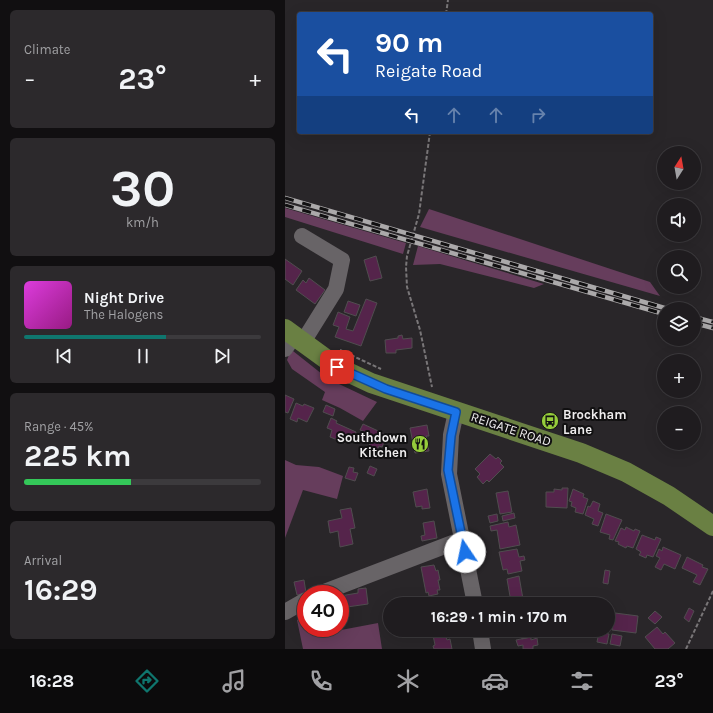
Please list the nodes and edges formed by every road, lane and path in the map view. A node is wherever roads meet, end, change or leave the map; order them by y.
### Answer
1 (448, 0) edge
2 (446, 12) edge
3 (430, 134) edge
4 (302, 236) dead end
5 (292, 339) edge
6 (335, 348) dead end
7 (384, 371) dead end
8 (426, 384) dead end
9 (431, 395) junction
10 (456, 412) junction
11 (713, 526) edge
12 (463, 539) junction
13 (343, 585) edge
14 (713, 591) edge
15 (474, 597) edge
16 (297, 605) edge
17 (285, 612) edge
18 (481, 637) edge
19 (483, 649) edge
20 (686, 649) edge

1 - 2 path
3 - 9 path
4 - 5 street
5 - 9 main road, REIGATE ROAD
6 - 7 path
8 - 9 path
9 - 10 main road, REIGATE ROAD
10 - 11 main road, REIGATE ROAD
10 - 12 street
12 - 13 street
12 - 15 street
14 - 20 path
16 - 17 street
18 - 19 street

